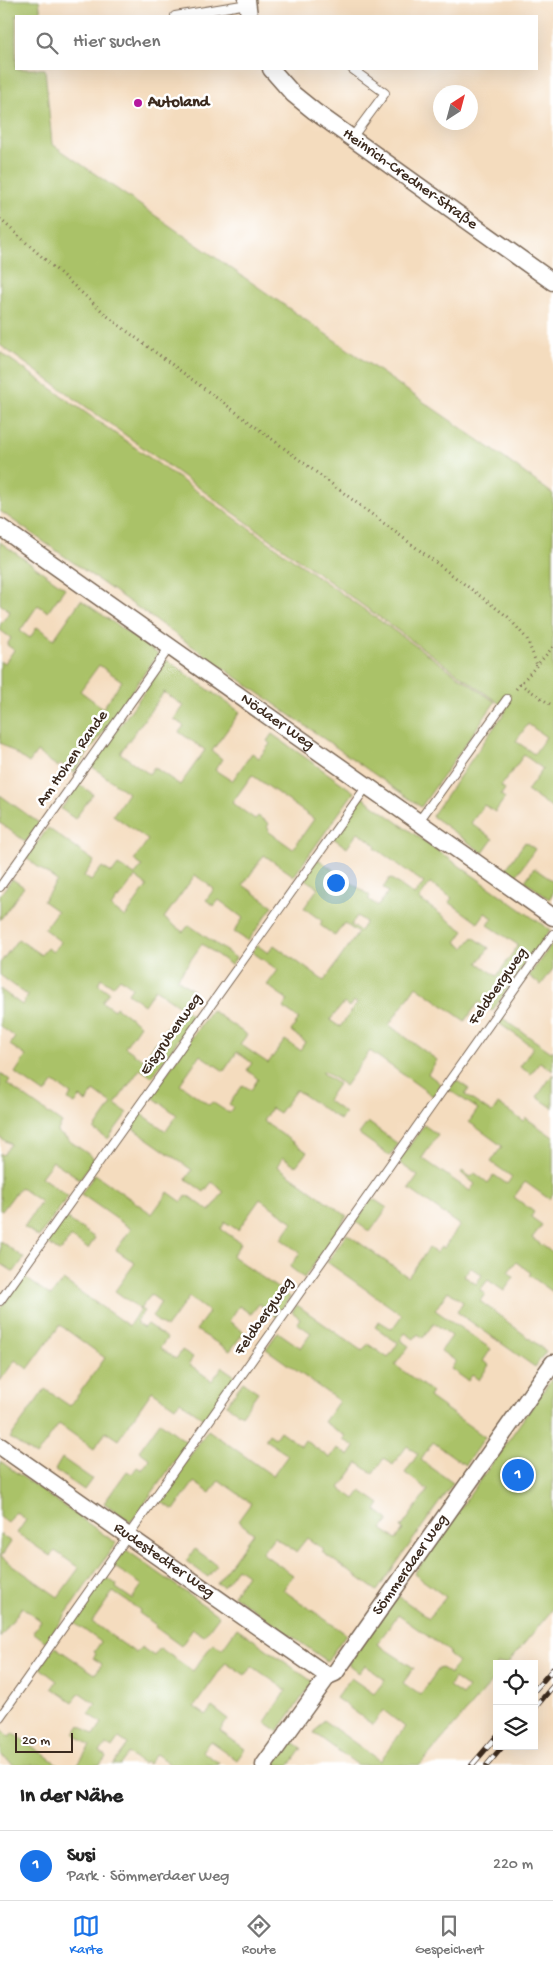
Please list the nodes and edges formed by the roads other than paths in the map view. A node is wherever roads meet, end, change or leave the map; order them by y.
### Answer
1 (248, 7) edge
2 (183, 15) edge
3 (272, 70) edge
4 (353, 70) edge
5 (351, 139) junction
6 (553, 282) edge
7 (0, 527) edge
8 (169, 648) junction
9 (507, 699) road end
10 (367, 786) junction
11 (419, 821) junction
12 (0, 887) edge
13 (553, 917) edge
14 (553, 934) edge
15 (0, 1301) edge
16 (553, 1363) edge
17 (0, 1446) edge
18 (128, 1536) junction
19 (328, 1676) junction
20 (0, 1717) edge
21 (264, 1765) edge

1 - 2 lane
3 - 5 street, Heinrich-Credner-Straße
4 - 5 lane
5 - 6 street, Heinrich-Credner-Straße
7 - 8 street, Nödaer Weg
8 - 10 street, Nödaer Weg
8 - 12 lane, Am Hohen Rande
9 - 11 lane
10 - 11 street, Nödaer Weg
10 - 15 lane, Eisgrubenweg
11 - 13 street, Nödaer Weg
14 - 18 lane, Feldbergweg
16 - 19 street, Sömmerdaer Weg
17 - 18 street, Rudestedter Weg
18 - 19 street, Rudestedter Weg
18 - 20 lane, Feldbergweg
19 - 21 street, Sömmerdaer Weg

